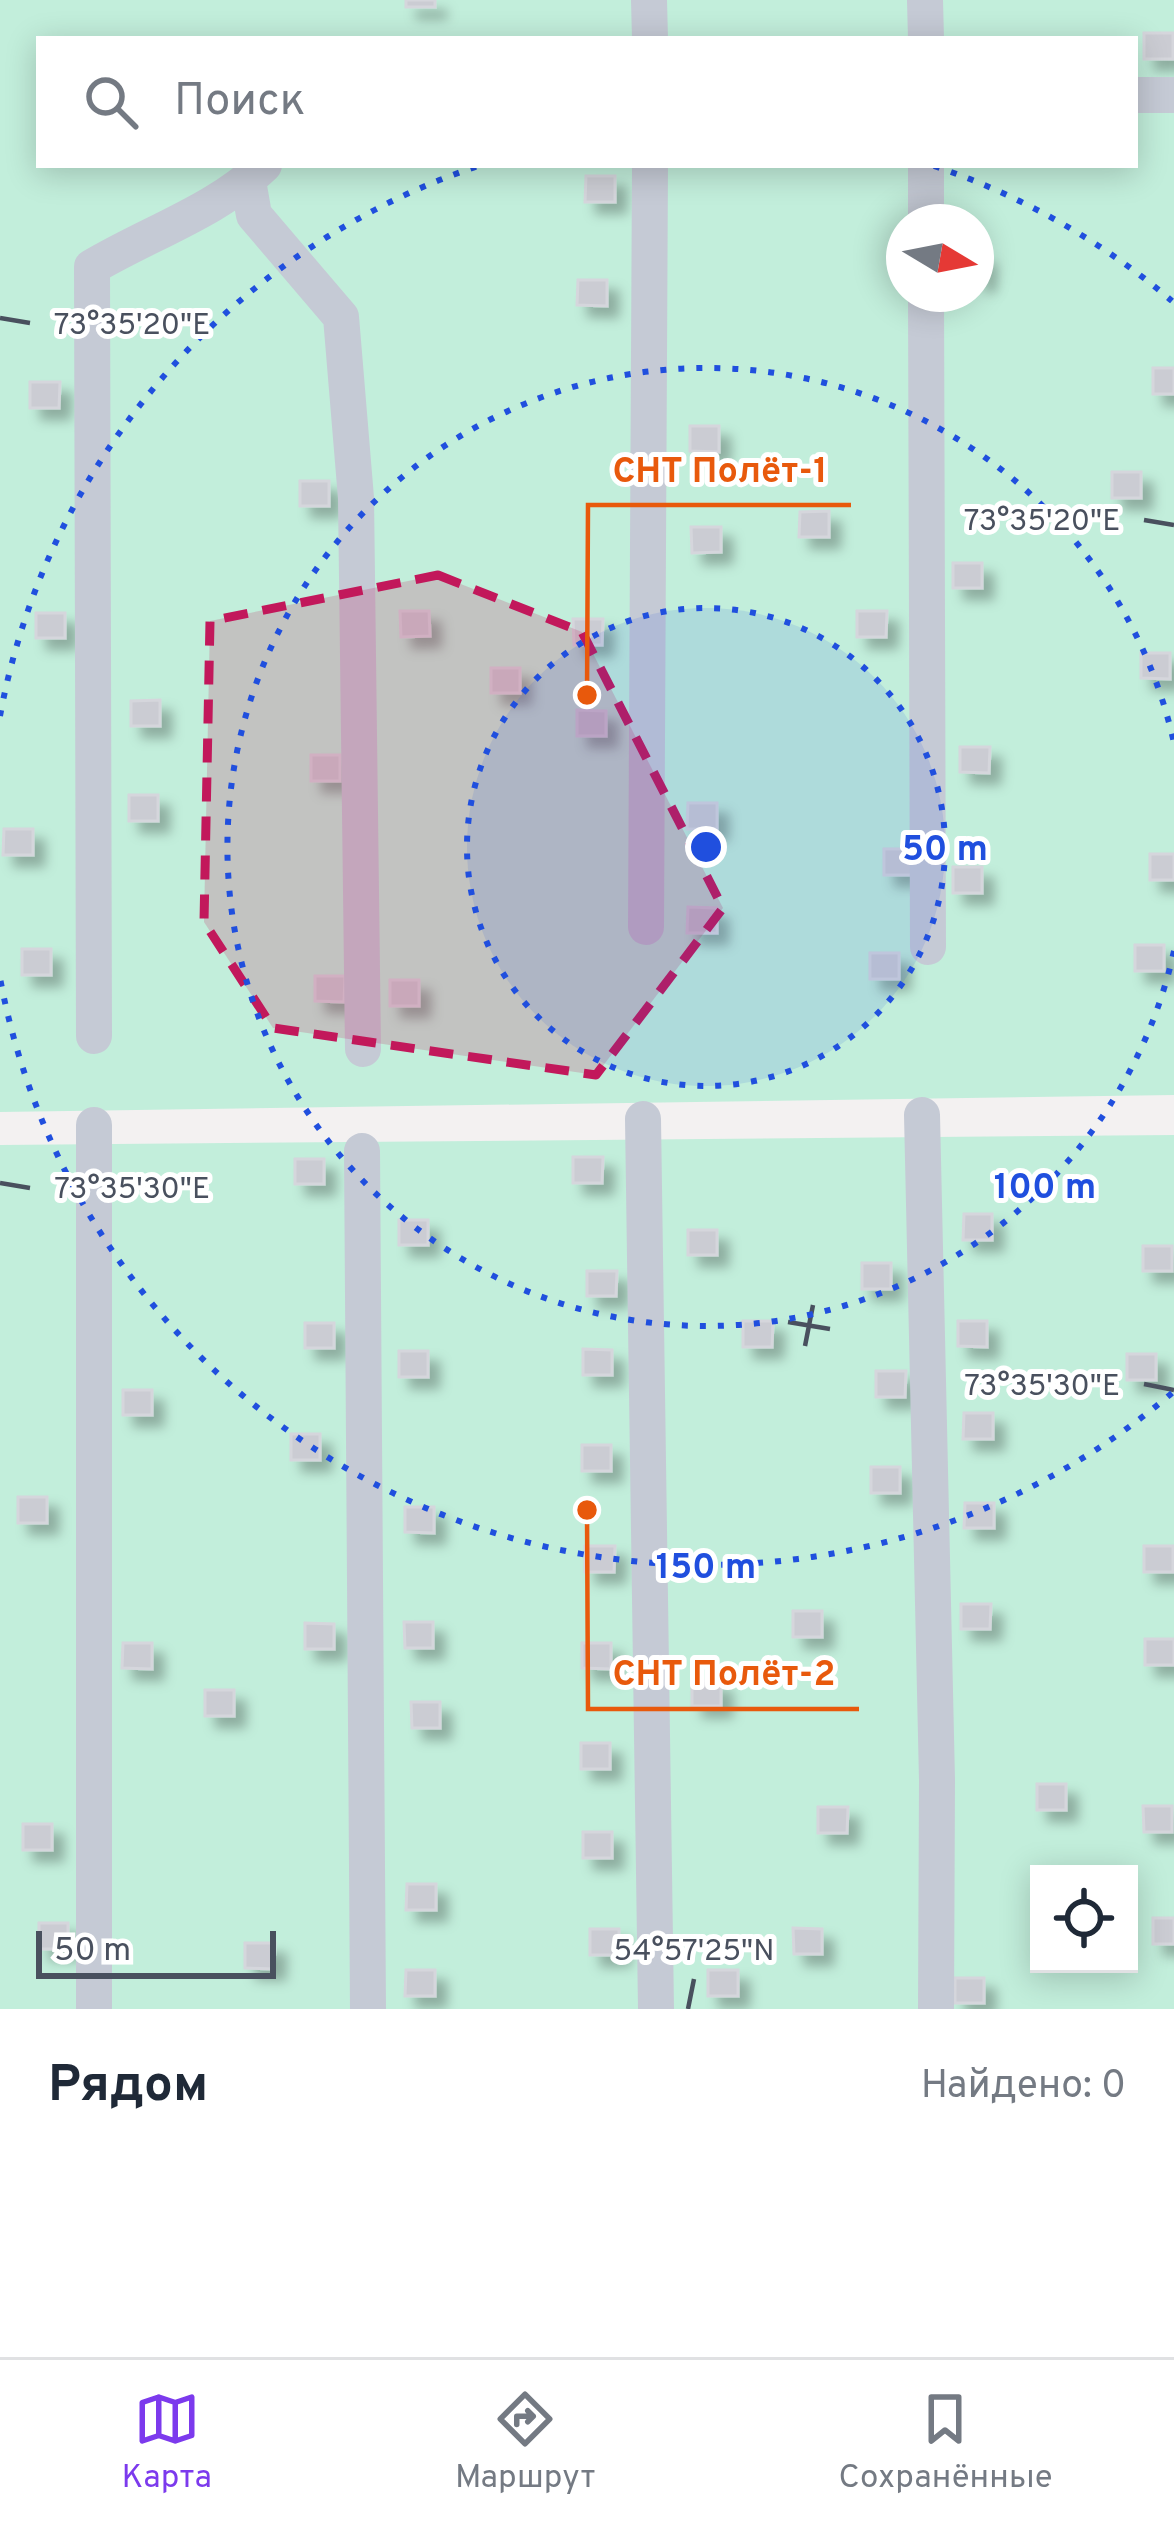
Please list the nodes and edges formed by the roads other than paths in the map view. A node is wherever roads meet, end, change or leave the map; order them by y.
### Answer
1 (649, 0) edge
2 (925, 0) edge
3 (650, 36) edge
4 (926, 36) edge
5 (1138, 95) edge
6 (1174, 95) edge
7 (650, 168) edge
8 (926, 168) edge
9 (256, 173) edge
10 (926, 204) edge
11 (926, 312) edge
12 (646, 927) dead end
13 (928, 947) dead end
14 (94, 1036) dead end
15 (363, 1049) dead end
16 (922, 1114) dead end
17 (643, 1119) dead end
18 (94, 1125) dead end
19 (362, 1151) dead end
20 (94, 2009) edge
21 (368, 2009) edge
22 (656, 2009) edge
23 (936, 2009) edge

1 - 3 street
2 - 4 street
5 - 6 street
7 - 12 street
8 - 10 street
9 - 14 street
9 - 15 street
11 - 13 street
16 - 23 street
17 - 22 street
18 - 20 street
19 - 21 street

